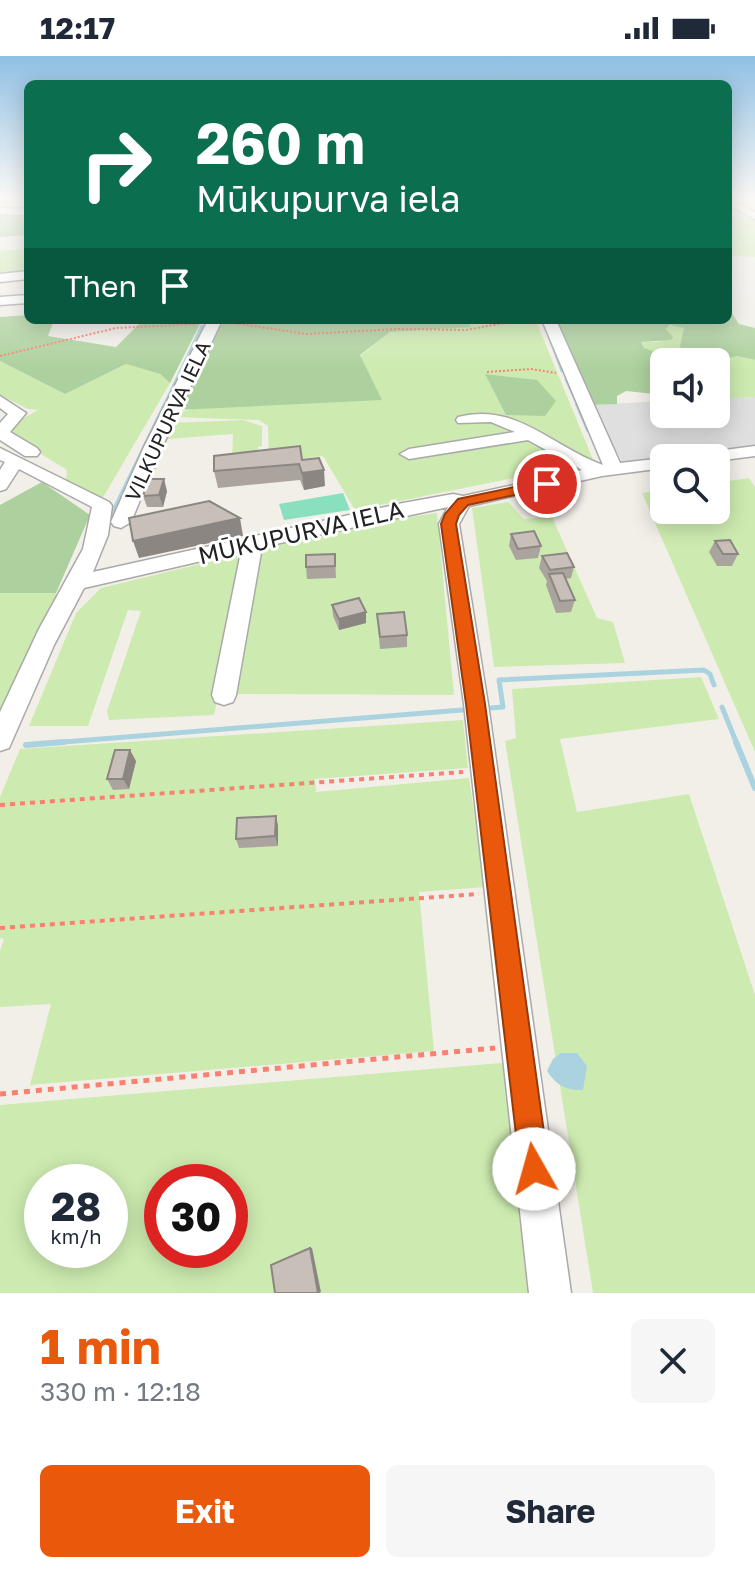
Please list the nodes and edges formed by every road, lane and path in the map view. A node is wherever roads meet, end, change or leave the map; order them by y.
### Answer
1 (24, 275) edge
2 (0, 278) edge
3 (24, 299) edge
4 (0, 301) edge
5 (178, 324) edge
6 (208, 324) edge
7 (244, 324) edge
8 (499, 324) edge
9 (551, 324) edge
10 (0, 356) edge
11 (487, 372) dead end
12 (571, 376) junction
13 (0, 401) edge
14 (464, 420) dead end
15 (530, 435) junction
16 (755, 451) edge
17 (409, 454) dead end
18 (730, 454) edge
19 (7, 457) edge
20 (650, 465) edge
21 (608, 470) junction
22 (60, 484) junction
23 (0, 485) edge
24 (463, 502) junction
25 (121, 522) dead end
26 (253, 543) junction
27 (79, 582) junction
28 (224, 695) dead end
29 (0, 740) edge
30 (484, 771) junction
31 (0, 805) edge
32 (499, 893) junction
33 (0, 928) edge
34 (519, 1046) junction
35 (0, 1094) edge
36 (550, 1293) edge

1 - 2 street
3 - 4 street
5 - 10 path
6 - 25 street, VILKUPURVA IELA
7 - 8 path
9 - 12 street
11 - 12 path
12 - 21 street
13 - 22 street
14 - 15 street
15 - 17 street
15 - 21 street
16 - 18 street
19 - 22 street
19 - 23 street
20 - 21 street, MŪKUPURVA IELA
21 - 24 street, MŪKUPURVA IELA
22 - 27 street
24 - 26 street, MŪKUPURVA IELA
24 - 30 street
26 - 27 street, MŪKUPURVA IELA
26 - 28 street
27 - 29 street
30 - 31 path
30 - 32 street
32 - 33 path
32 - 34 street
34 - 35 path
34 - 36 street

